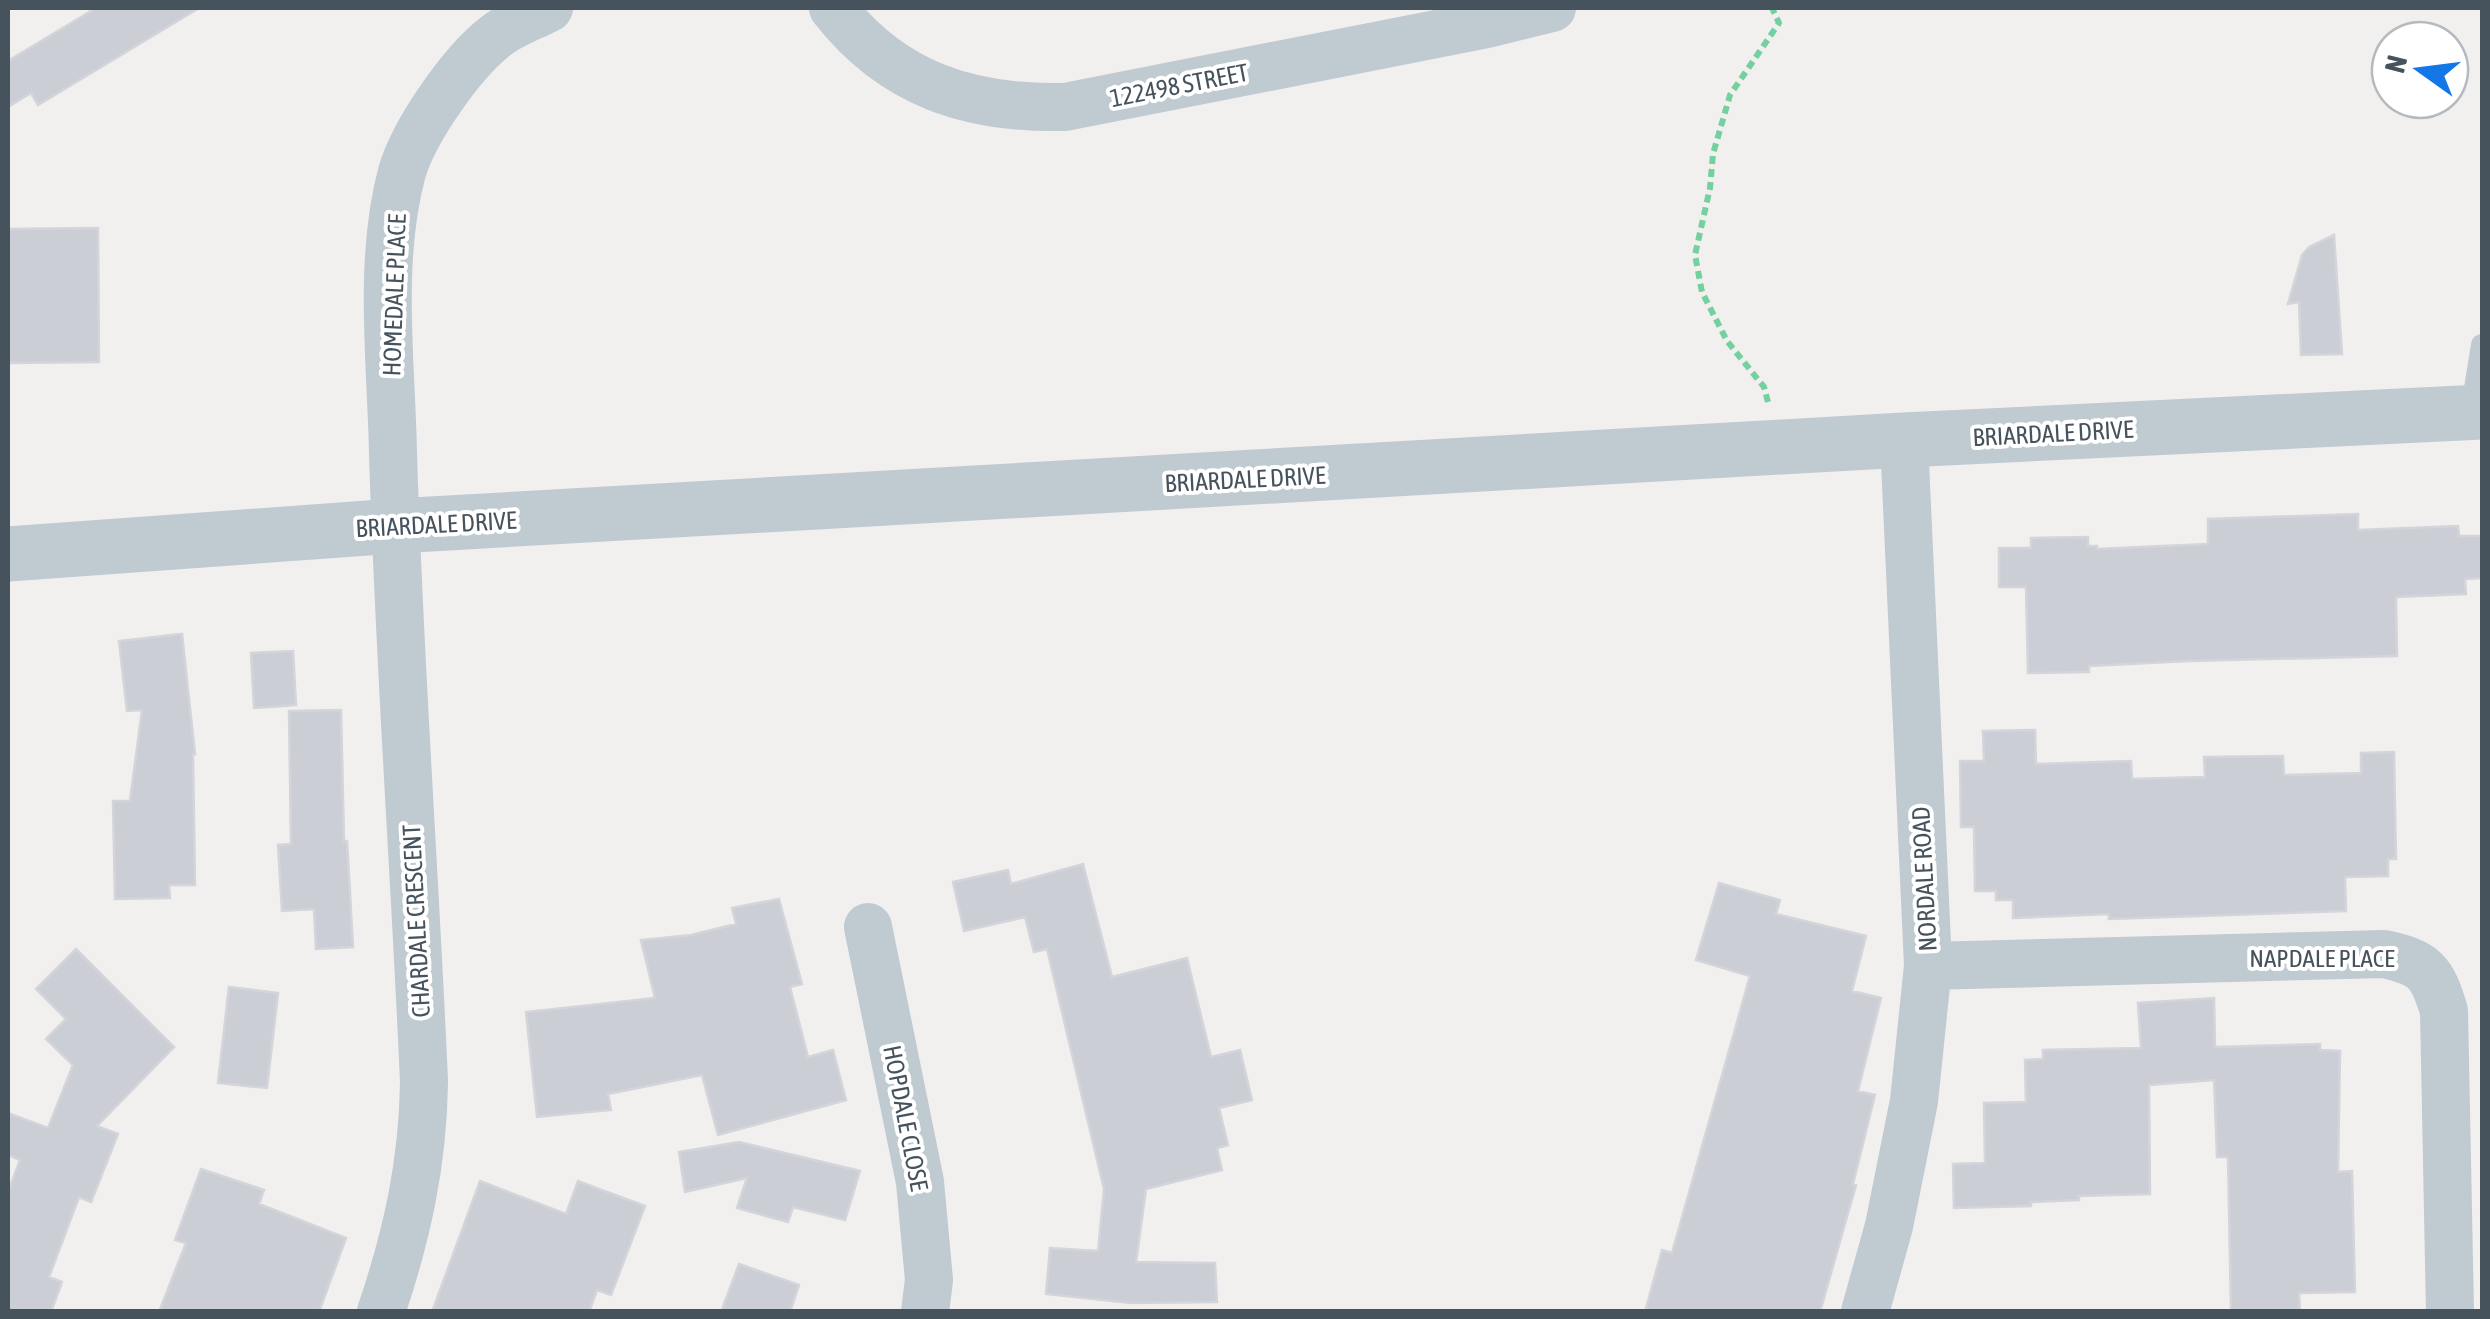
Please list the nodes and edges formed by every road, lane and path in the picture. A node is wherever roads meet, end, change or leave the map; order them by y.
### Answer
1 (549, 8) edge
2 (833, 8) edge
3 (1552, 8) edge
4 (1772, 8) edge
5 (2482, 345) edge
6 (2477, 413) edge
7 (1904, 440) junction
8 (1780, 447) junction
9 (395, 526) junction
10 (8, 554) edge
11 (868, 927) dead end
12 (1928, 966) junction
13 (380, 1312) edge
14 (925, 1312) edge
15 (1865, 1312) edge
16 (2450, 1312) edge

1 - 9 street, HOMEDALE PLACE
2 - 3 street, 122498 STREET
4 - 8 path
5 - 6 lane
6 - 7 street, BRIARDALE DRIVE
7 - 8 street, BRIARDALE DRIVE
7 - 12 street, NORDALE ROAD
8 - 9 street, BRIARDALE DRIVE
9 - 10 street, BRIARDALE DRIVE
9 - 13 street, CHARDALE CRESCENT
11 - 14 street, HOPDALE CLOSE
12 - 15 street, NORDALE ROAD
12 - 16 street, NAPDALE PLACE

